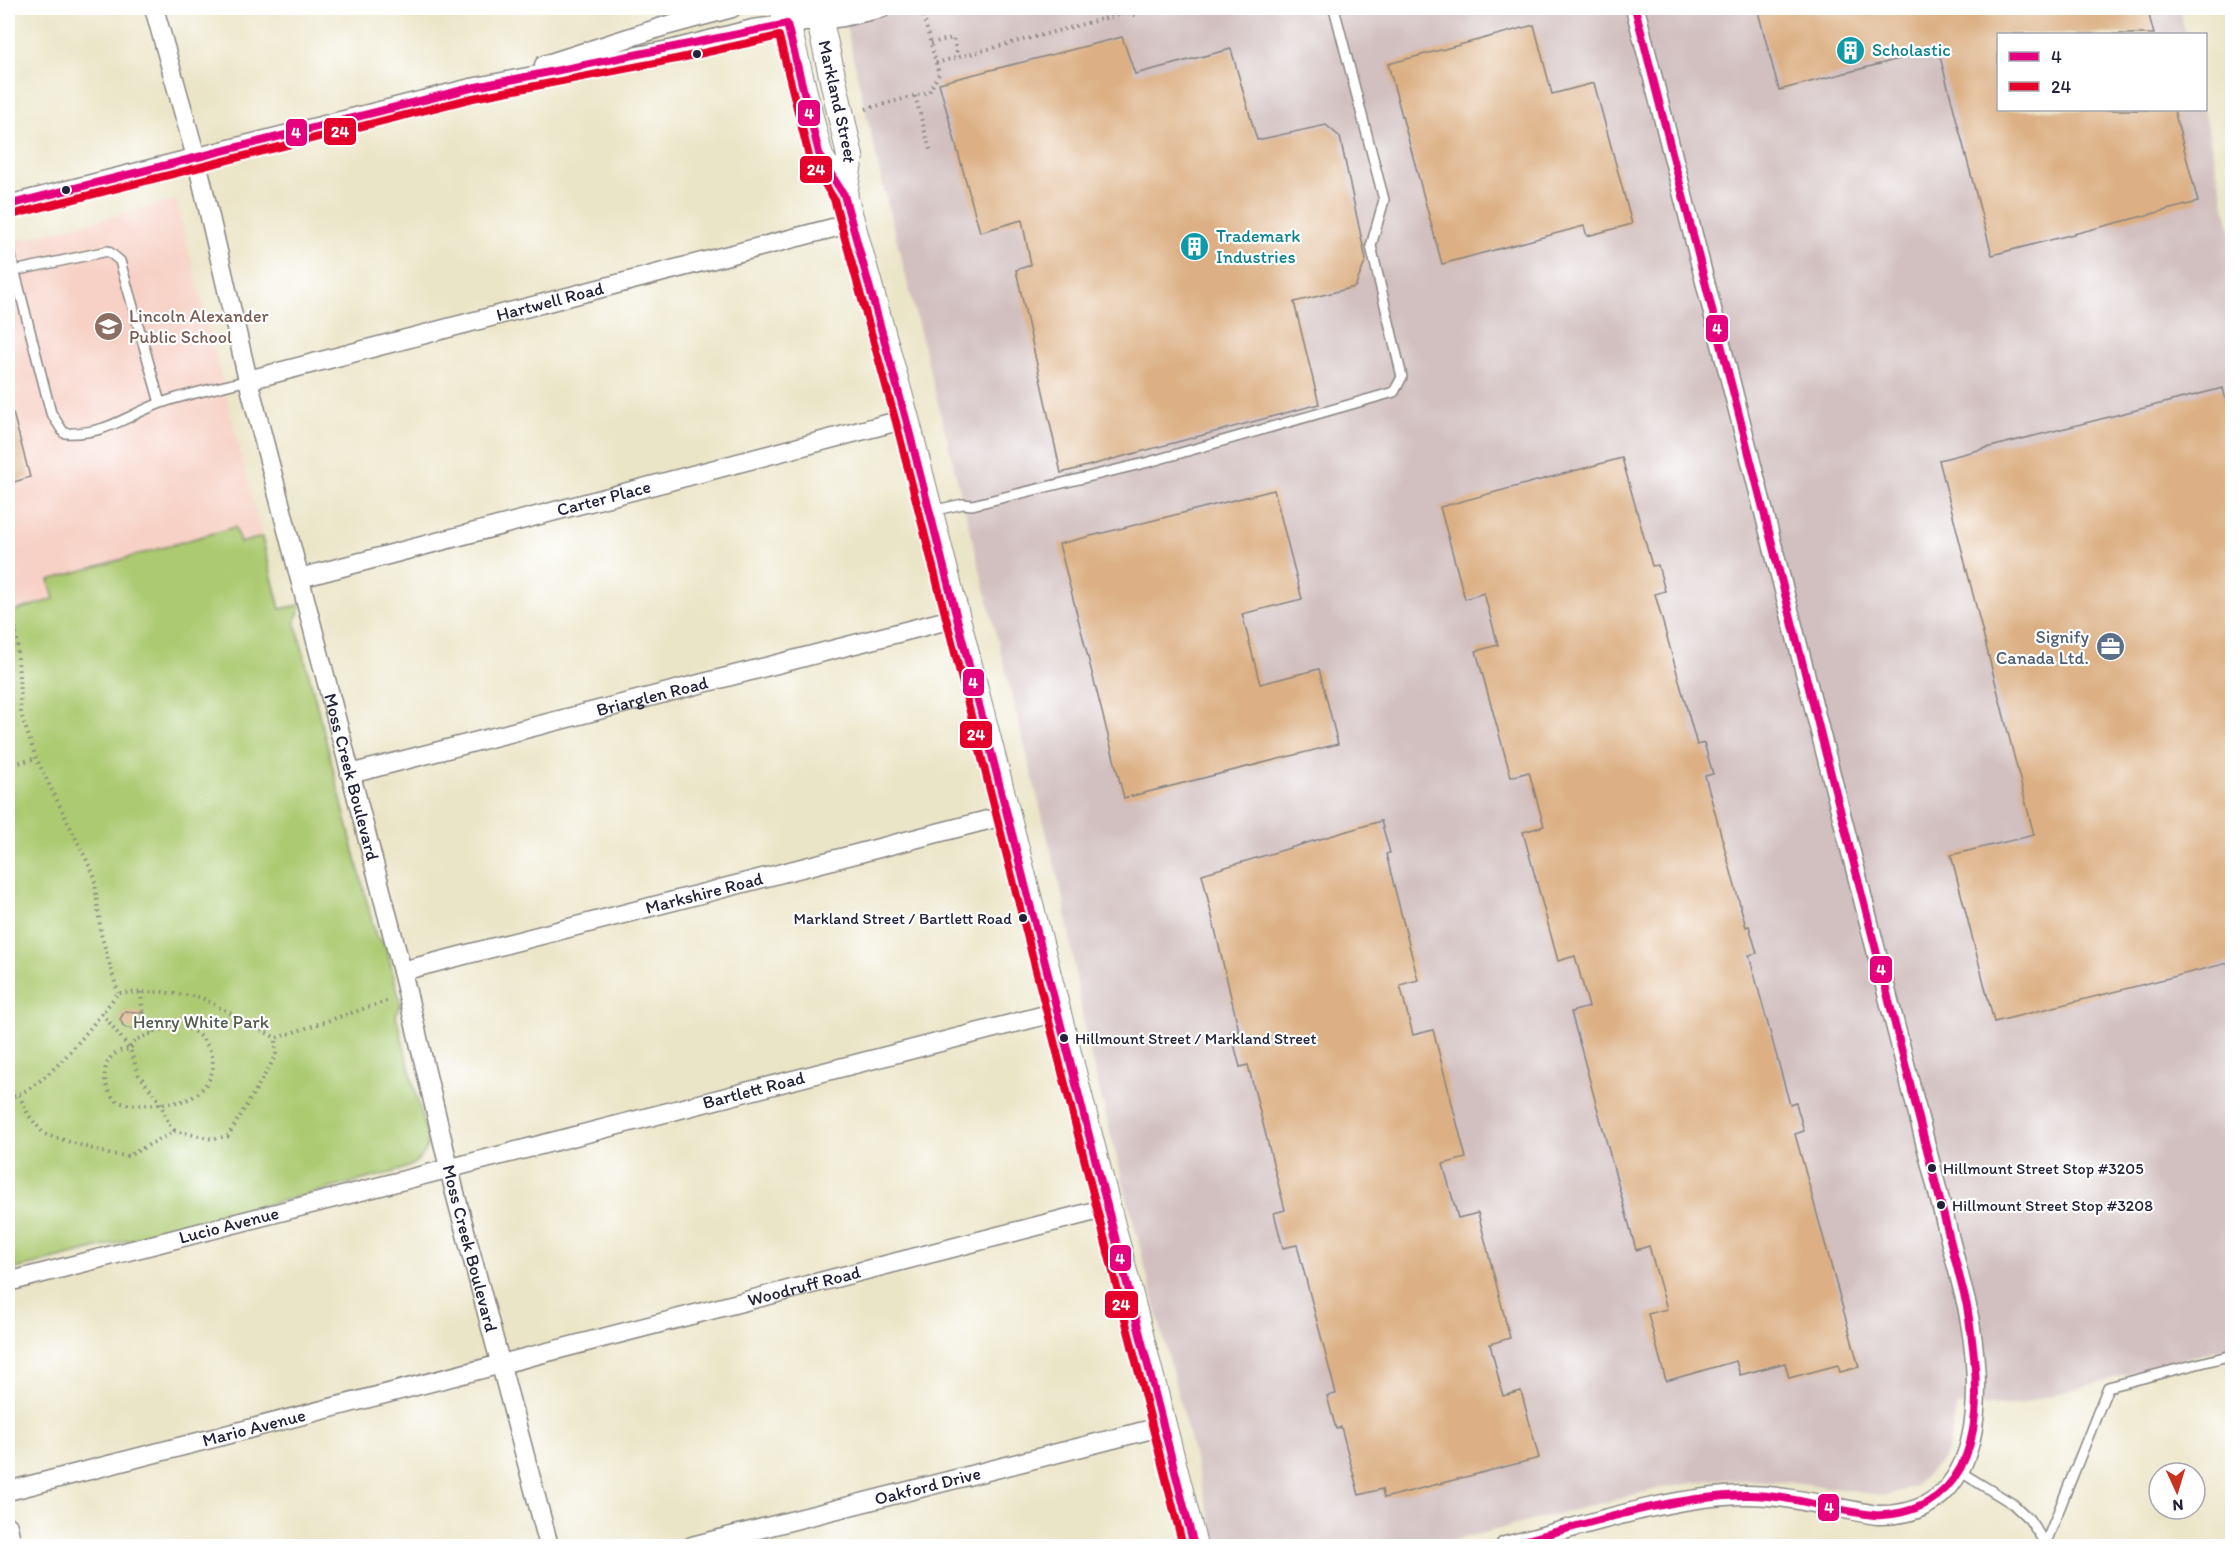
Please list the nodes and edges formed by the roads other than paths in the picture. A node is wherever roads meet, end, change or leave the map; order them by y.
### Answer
1 (154, 8) edge
2 (732, 8) edge
3 (882, 8) edge
4 (1334, 8) edge
5 (1635, 8) edge
6 (818, 14) edge
7 (785, 16) edge
8 (471, 88) junction
9 (196, 157) junction
10 (844, 195) junction
11 (8, 205) edge
12 (852, 223) junction
13 (8, 244) edge
14 (10, 271) edge
15 (248, 381) junction
16 (160, 403) junction
17 (906, 419) junction
18 (929, 511) junction
19 (300, 578) junction
20 (956, 618) junction
21 (350, 774) junction
22 (1006, 815) junction
23 (402, 971) junction
24 (1057, 1012) junction
25 (449, 1169) junction
26 (1107, 1208) junction
27 (8, 1282) edge
28 (2232, 1355) edge
29 (500, 1365) junction
30 (1164, 1426) junction
31 (1959, 1471) junction
32 (8, 1491) edge
33 (8, 1526) edge
34 (12, 1546) edge
35 (549, 1546) edge
36 (692, 1546) edge
37 (1194, 1546) edge
38 (1505, 1546) edge
39 (2046, 1546) edge

1 - 9 street, Moss Creek Boulevard
2 - 8 street
3 - 6 street
4 - 18 lane
5 - 31 street
6 - 7 street
6 - 10 street, Markland Street
7 - 8 street
7 - 10 street, Markland Street
8 - 9 street
9 - 11 street
9 - 15 street, Moss Creek Boulevard
10 - 12 street, Markland Street
12 - 15 street, Hartwell Road
12 - 17 street, Markland Street
13 - 14 lane
14 - 16 lane
14 - 16 lane
15 - 16 lane
15 - 19 street, Moss Creek Boulevard
17 - 18 street, Markland Street
17 - 19 street, Carter Place
18 - 20 street, Markland Street
19 - 21 street, Moss Creek Boulevard
20 - 21 street, Briarglen Road
20 - 22 street, Markland Street
21 - 23 street, Moss Creek Boulevard
22 - 23 street, Markshire Road
22 - 24 street, Markland Street
23 - 25 street, Moss Creek Boulevard
24 - 25 street, Bartlett Road
24 - 26 street, Markland Street
25 - 27 street, Lucio Avenue
25 - 29 street, Moss Creek Boulevard
26 - 29 street, Woodruff Road
26 - 30 street, Markland Street
28 - 39 lane
29 - 32 street, Mario Avenue
29 - 35 street, Moss Creek Boulevard
30 - 36 street, Oakford Drive
30 - 37 street, Markland Street
31 - 38 street
31 - 39 lane
33 - 34 street

